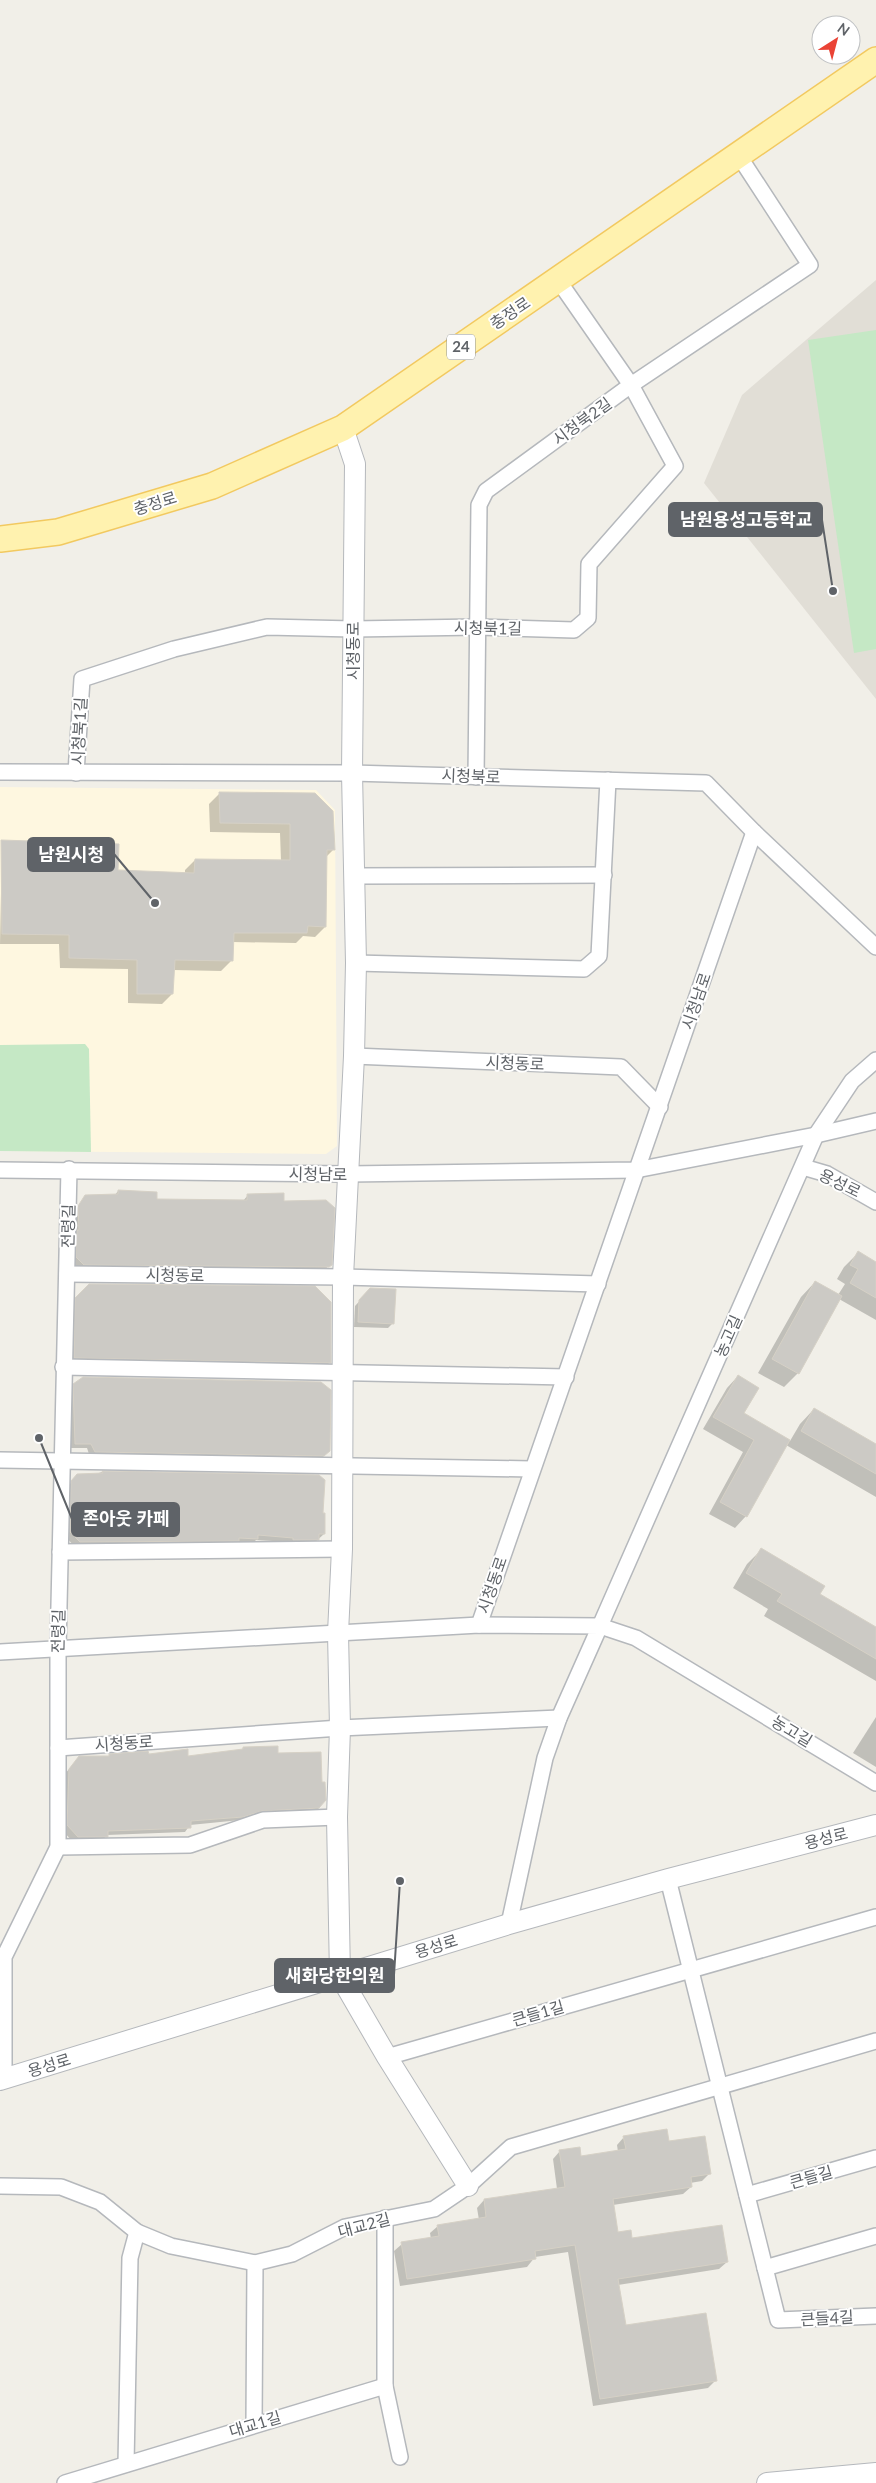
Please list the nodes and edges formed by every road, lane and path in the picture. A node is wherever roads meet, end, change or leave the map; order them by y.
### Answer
1 (876, 60) edge
2 (739, 156) junction
3 (558, 280) junction
4 (631, 385) junction
5 (343, 428) junction
6 (0, 539) edge
7 (478, 627) junction
8 (353, 629) junction
9 (0, 772) edge
10 (76, 773) junction
11 (352, 773) junction
12 (476, 776) junction
13 (608, 780) junction
14 (754, 832) junction
15 (604, 875) junction
16 (355, 876) junction
17 (876, 947) edge
18 (356, 963) junction
19 (354, 1056) junction
20 (876, 1060) edge
21 (660, 1107) junction
22 (876, 1121) edge
23 (816, 1135) junction
24 (802, 1168) junction
25 (69, 1169) junction
26 (0, 1170) edge
27 (636, 1170) junction
28 (348, 1174) junction
29 (876, 1202) edge
30 (67, 1274) junction
31 (342, 1277) junction
32 (598, 1284) junction
33 (63, 1367) junction
34 (343, 1371) junction
35 (566, 1377) junction
36 (0, 1460) edge
37 (62, 1462) junction
38 (343, 1467) junction
39 (531, 1469) junction
40 (342, 1549) junction
41 (60, 1552) junction
42 (479, 1625) junction
43 (600, 1626) junction
44 (338, 1633) junction
45 (58, 1649) junction
46 (0, 1652) edge
47 (559, 1718) junction
48 (340, 1728) junction
49 (58, 1748) junction
50 (876, 1783) edge
51 (337, 1817) junction
52 (876, 1826) edge
53 (58, 1847) junction
54 (668, 1879) junction
55 (876, 1917) edge
56 (509, 1924) junction
57 (690, 1969) junction
58 (340, 1976) junction
59 (876, 2041) edge
60 (387, 2057) junction
61 (2, 2079) edge
62 (720, 2086) junction
63 (876, 2158) edge
64 (0, 2186) edge
65 (468, 2186) junction
66 (747, 2195) junction
67 (385, 2218) junction
68 (137, 2232) junction
69 (876, 2236) edge
70 (255, 2263) junction
71 (765, 2268) junction
72 (876, 2316) edge
73 (385, 2386) junction
74 (254, 2424) junction
75 (400, 2457) dead end
76 (126, 2464) junction
77 (876, 2473) edge
78 (65, 2483) edge
79 (767, 2483) edge

1 - 2 main road, 충정로 / 24
2 - 3 main road, 충정로 / 24
2 - 4 street, 시청북2길
3 - 4 street, 시청북1길
3 - 5 main road, 충정로 / 24
4 - 7 street, 시청북2길
4 - 7 street, 시청북1길
5 - 6 main road, 충정로 / 24
5 - 8 street, 시청동로
7 - 8 street, 시청북1길
7 - 12 street, 시청북2길
8 - 10 street, 시청북1길
8 - 11 street, 시청동로
9 - 10 street, 시청북로
10 - 11 street, 시청북로
11 - 12 street, 시청북로
11 - 16 street, 시청동로
12 - 13 street, 시청북로
13 - 14 street, 시청북로
13 - 15 street
14 - 17 street, 시청북로
14 - 21 street, 시청남로
15 - 16 street
15 - 18 street
16 - 18 street, 시청동로
18 - 19 street, 시청동로
19 - 21 street, 시청동로
19 - 28 street, 시청동로
20 - 23 street, 농고길
21 - 27 street, 시청남로
22 - 23 street, 시청남로
23 - 24 street, 농고길
23 - 27 street, 시청남로
24 - 29 street, 용성로
24 - 43 street, 농고길
25 - 26 street, 시청남로
25 - 28 street, 시청남로
25 - 30 street, 전령길
27 - 28 street, 시청남로
27 - 32 street, 시청동로
28 - 31 street, 시청동로
30 - 31 street, 시청동로
30 - 33 street, 전령길
31 - 32 street, 시청동로
31 - 34 street, 시청동로
32 - 35 street, 시청동로
33 - 34 street
33 - 37 street, 전령길
34 - 35 street
34 - 38 street, 시청동로
35 - 39 street, 시청동로
36 - 37 street
37 - 38 street
37 - 41 street, 전령길
38 - 39 street
38 - 40 street, 시청동로
39 - 42 street, 시청동로
40 - 41 street
40 - 44 street, 시청동로
41 - 45 street, 전령길
42 - 43 street
42 - 44 street, 시청동로
43 - 47 street, 농고길
43 - 50 street, 농고길
44 - 45 street, 시청동로
44 - 48 street, 시청동로
45 - 46 street, 시청동로
45 - 49 street, 전령길
47 - 48 street, 시청동로
47 - 56 street, 농고길
48 - 49 street, 시청동로
48 - 51 street, 시청동로
49 - 53 street, 전령길
51 - 53 street
51 - 58 street, 시청동로
52 - 54 street, 용성로
53 - 61 street, 전령길
54 - 56 street, 용성로
54 - 57 street
55 - 57 street, 큰들1길
56 - 58 street, 용성로
57 - 60 street, 큰들1길
57 - 62 street
58 - 60 street
58 - 61 street, 용성로
59 - 62 street
60 - 65 street
62 - 65 street, 대교2길
62 - 66 street
63 - 66 street, 큰들길
64 - 68 street, 대교2길
65 - 67 street, 대교2길
66 - 71 street
67 - 70 street, 대교2길
67 - 73 street
68 - 70 street, 대교2길
68 - 76 street
69 - 71 street
70 - 74 street
71 - 72 street, 큰들4길
73 - 74 street, 대교1길
73 - 75 street
74 - 76 street, 대교1길
76 - 78 street, 대교1길
77 - 79 street

